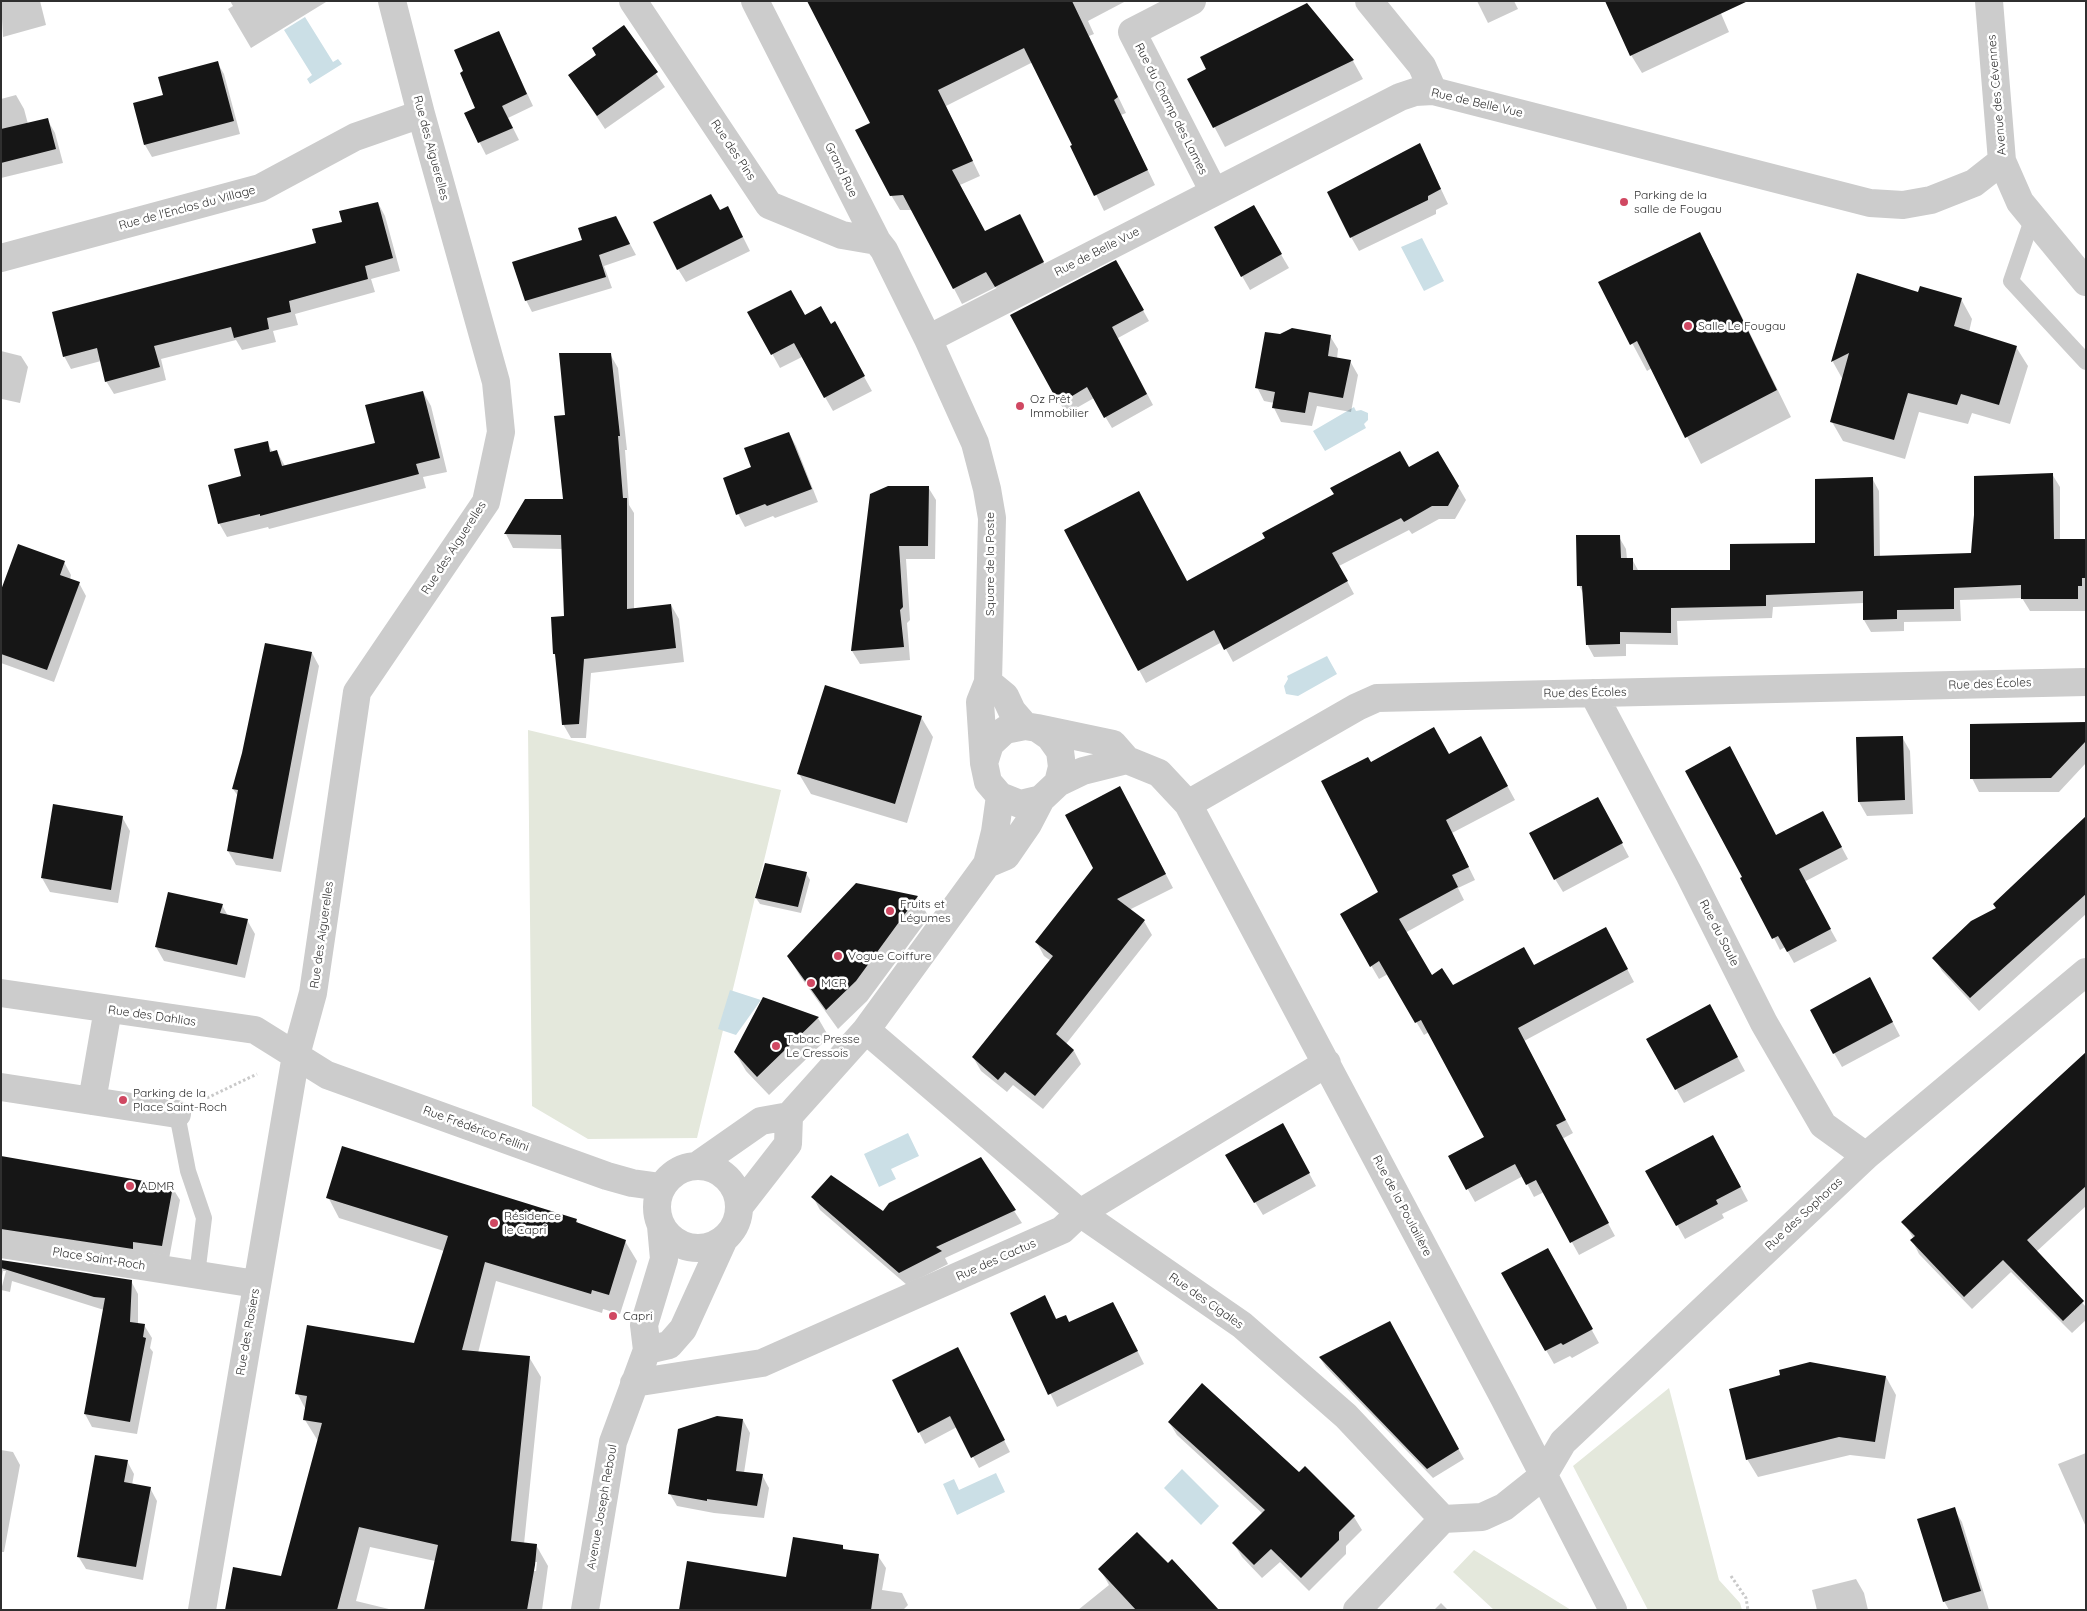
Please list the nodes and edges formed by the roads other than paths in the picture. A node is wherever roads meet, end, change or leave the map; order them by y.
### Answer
1 (392, 1) edge
2 (633, 1) edge
3 (755, 1) edge
4 (1192, 1) edge
5 (1370, 1) edge
6 (1989, 1) edge
7 (1432, 91) junction
8 (421, 114) junction
9 (2002, 160) junction
10 (1214, 192) junction
11 (2033, 217) junction
12 (877, 241) junction
13 (1, 258) edge
14 (2086, 282) edge
15 (928, 339) junction
16 (2086, 362) edge
17 (988, 682) junction
18 (2086, 682) edge
19 (1593, 693) junction
20 (1030, 727) junction
21 (1127, 760) junction
22 (984, 763) junction
23 (1049, 791) junction
24 (1000, 796) junction
25 (1188, 804) junction
26 (987, 864) junction
27 (2086, 972) edge
28 (1, 993) edge
29 (108, 1009) junction
30 (866, 1030) junction
31 (296, 1054) junction
32 (1327, 1064) junction
33 (1, 1087) edge
34 (92, 1101) junction
35 (177, 1114) joint
36 (789, 1116) junction
37 (1866, 1156) junction
38 (698, 1165) junction
39 (662, 1187) junction
40 (739, 1207) junction
41 (1080, 1213) junction
42 (662, 1226) junction
43 (724, 1239) junction
44 (1, 1244) edge
45 (197, 1275) junction
46 (256, 1284) junction
47 (647, 1350) junction
48 (634, 1383) junction
49 (1543, 1476) junction
50 (1444, 1519) junction
51 (202, 1610) edge
52 (585, 1610) edge
53 (1357, 1610) edge
54 (1613, 1610) edge

1 - 8 street, Rue des Aiguerelles
2 - 12 street, Rue des Pins
3 - 12 street, Grand Rue
4 - 10 street, Rue du Champ des Lames
5 - 7 street
6 - 9 street, Avenue des Cévennes
7 - 9 street, Rue de Belle Vue
7 - 10 street, Rue de Belle Vue
8 - 13 street, Rue de l'Enclos du Village
8 - 31 street, Rue des Aiguerelles
9 - 11 street, Avenue des Cévennes
10 - 15 street, Rue de Belle Vue
11 - 14 street, Avenue des Cévennes
11 - 16 lane
12 - 15 street, Grand Rue
15 - 17 street, Square de la Poste
17 - 20 street
17 - 22 street, Square de la Poste
18 - 19 street, Rue des Écoles
19 - 25 street, Rue des Écoles
19 - 37 street, Rue du Saule
20 - 21 street
20 - 22 street
20 - 23 street
21 - 23 street
21 - 25 street
22 - 24 street, Square de la Poste
23 - 24 street
23 - 26 street
24 - 26 street
25 - 32 street, Rue de la Poulaillère
26 - 30 street
27 - 37 street, Rue des Sophoras
28 - 29 street, Rue des Dahlias
29 - 31 street, Rue des Dahlias
29 - 34 street
30 - 36 street
30 - 41 street, Rue des Cigales
31 - 39 street, Rue Frédérico Fellini
31 - 46 street, Rue des Rosiers
32 - 41 street, Rue des Cactus
32 - 49 street, Rue de la Poulaillère
33 - 34 street
34 - 35 street
35 - 45 lane
36 - 38 street
36 - 40 street
37 - 49 street, Rue des Sophoras
38 - 39 street
38 - 40 street
39 - 42 street
40 - 43 street
41 - 48 street, Rue des Cactus
41 - 50 street, Rue des Cigales
42 - 43 street
42 - 47 street, Avenue Joseph Reboul
43 - 47 street
44 - 45 street, Place Saint-Roch
45 - 46 street, Place Saint-Roch
46 - 51 street, Rue des Rosiers
47 - 48 street, Avenue Joseph Reboul
48 - 52 street, Avenue Joseph Reboul
49 - 50 street
49 - 54 street, Rue de la Poulaillère
50 - 53 street

